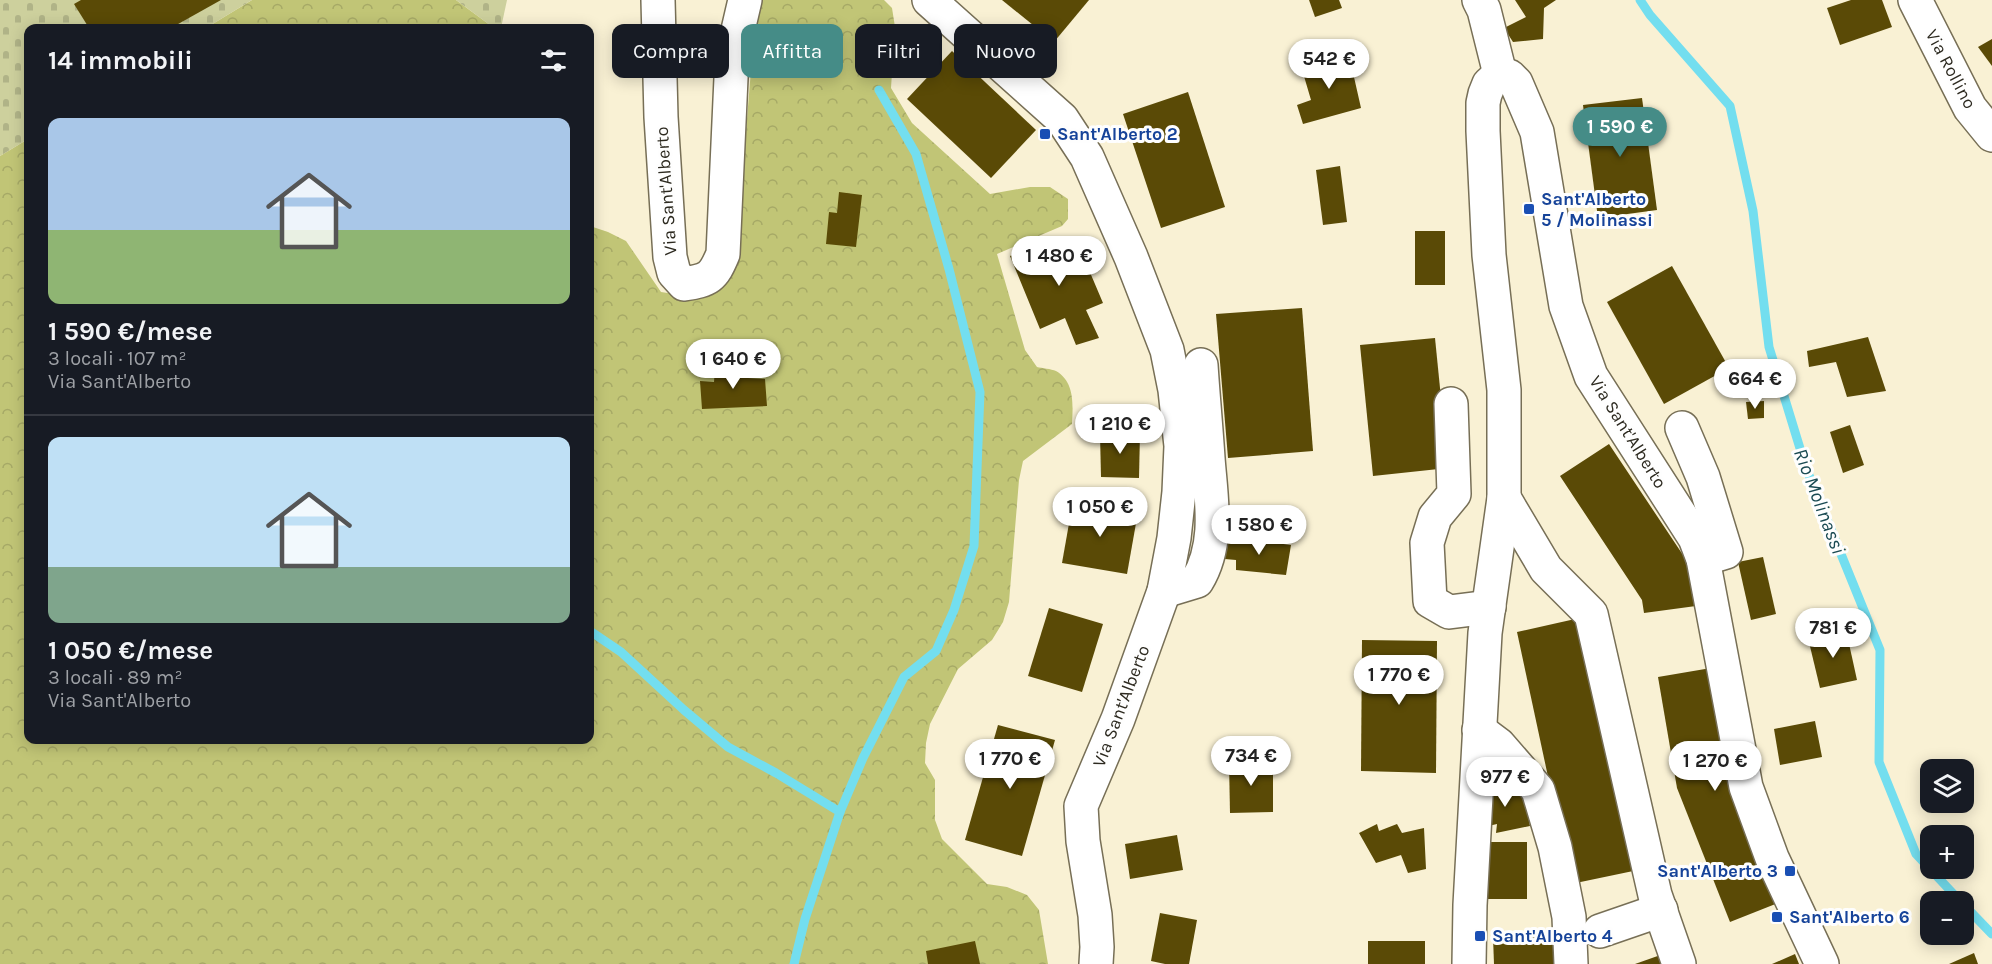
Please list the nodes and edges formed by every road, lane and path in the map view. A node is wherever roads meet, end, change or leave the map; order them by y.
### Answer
1 (658, 0) edge
2 (745, 0) edge
3 (929, 0) edge
4 (1479, 0) edge
5 (1915, 0) edge
6 (1500, 74) junction
7 (1992, 135) edge
8 (1201, 365) dead end
9 (1451, 404) dead end
10 (1682, 428) dead end
11 (1504, 498) junction
12 (1702, 559) junction
13 (1164, 591) junction
14 (1489, 608) junction
15 (1479, 730) junction
16 (1661, 910) junction
17 (1599, 931) dead end
18 (1096, 964) edge
19 (1469, 964) edge
20 (1571, 964) edge
21 (1679, 964) edge
22 (1822, 964) edge

1 - 2 street, Via Sant'Alberto
3 - 13 street, Via Sant'Alberto
4 - 6 street
5 - 7 street, Via Rollino
6 - 11 street
6 - 12 street, Via Sant'Alberto
8 - 13 street
9 - 14 street
10 - 12 street
11 - 14 street
11 - 16 street
12 - 22 street, Via Sant'Alberto
13 - 18 street, Via Sant'Alberto
14 - 15 street
15 - 19 street
15 - 20 street
16 - 17 street
16 - 21 street

